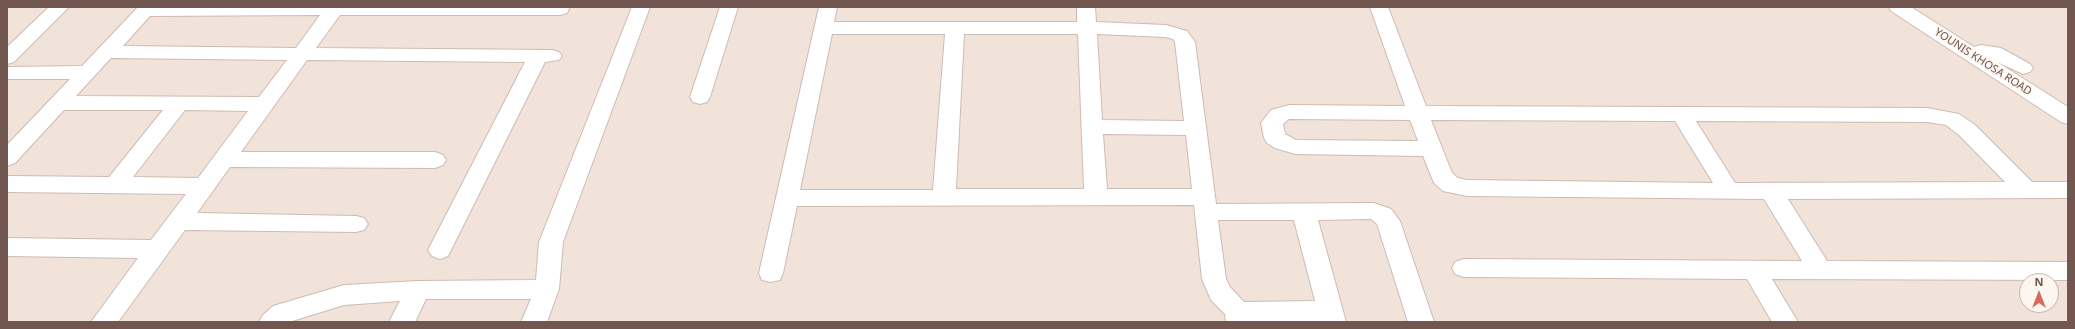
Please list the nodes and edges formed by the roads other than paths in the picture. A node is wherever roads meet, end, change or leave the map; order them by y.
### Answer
1 (60, 7) edge
2 (641, 7) edge
3 (729, 7) edge
4 (828, 7) edge
5 (1379, 7) edge
6 (1898, 7) edge
7 (146, 8) edge
8 (335, 8) edge
9 (560, 9) dead end
10 (1087, 17) edge
11 (824, 28) junction
12 (955, 28) junction
13 (1966, 50) junction
14 (104, 52) junction
15 (301, 54) junction
16 (7, 58) edge
17 (2023, 68) dead end
18 (89, 72) junction
19 (7, 73) edge
20 (700, 97) dead end
21 (59, 103) junction
22 (179, 104) junction
23 (265, 104) junction
24 (1419, 113) junction
25 (1681, 114) junction
26 (2068, 117) edge
27 (1093, 127) junction
28 (1195, 128) junction
29 (1432, 149) junction
30 (7, 158) edge
31 (225, 159) junction
32 (435, 160) dead end
33 (7, 184) edge
34 (115, 185) junction
35 (205, 186) junction
36 (2026, 190) junction
37 (2068, 190) edge
38 (1729, 191) junction
39 (1771, 191) junction
40 (787, 198) junction
41 (944, 198) junction
42 (1096, 198) junction
43 (1205, 205) junction
44 (1304, 212) junction
45 (180, 221) junction
46 (356, 224) dead end
47 (7, 247) edge
48 (159, 249) junction
49 (440, 250) dead end
50 (1464, 268) dead end
51 (1754, 269) junction
52 (1820, 269) junction
53 (2068, 271) edge
54 (771, 273) dead end
55 (547, 289) junction
56 (418, 290) junction
57 (1238, 317) edge
58 (1332, 317) edge
59 (104, 322) edge
60 (272, 322) edge
61 (402, 322) edge
62 (534, 322) edge
63 (1421, 322) edge
64 (1785, 322) edge

1 - 16 street
2 - 55 street
3 - 20 street
4 - 11 street
5 - 24 street
6 - 13 street, YOUNIS KHOSA ROAD
7 - 8 street
7 - 14 street
8 - 9 street
8 - 15 street
10 - 12 street
10 - 27 street
10 - 28 street
11 - 12 street
11 - 40 street
12 - 41 street
13 - 17 street
13 - 26 street, YOUNIS KHOSA ROAD
14 - 15 street
14 - 18 street
15 - 23 street
15 - 49 street
18 - 19 street
18 - 21 street
21 - 22 street
21 - 30 street
22 - 23 street
22 - 34 street
23 - 31 street
24 - 25 street
24 - 29 street
24 - 29 street
25 - 36 street
25 - 38 street
27 - 28 street
27 - 42 street
28 - 43 street
29 - 38 street
31 - 32 street
31 - 35 street
33 - 34 street
34 - 35 street
35 - 45 street
36 - 37 street
36 - 39 street
38 - 39 street
39 - 52 street
40 - 41 street
40 - 54 street
41 - 42 street
42 - 43 street
43 - 44 street
43 - 57 street
44 - 58 street
44 - 63 street
45 - 46 street
45 - 48 street
47 - 48 street
48 - 59 street
50 - 51 street
51 - 52 street
51 - 64 street
52 - 53 street
55 - 56 street
55 - 62 street
56 - 60 street
56 - 61 street
57 - 58 street

